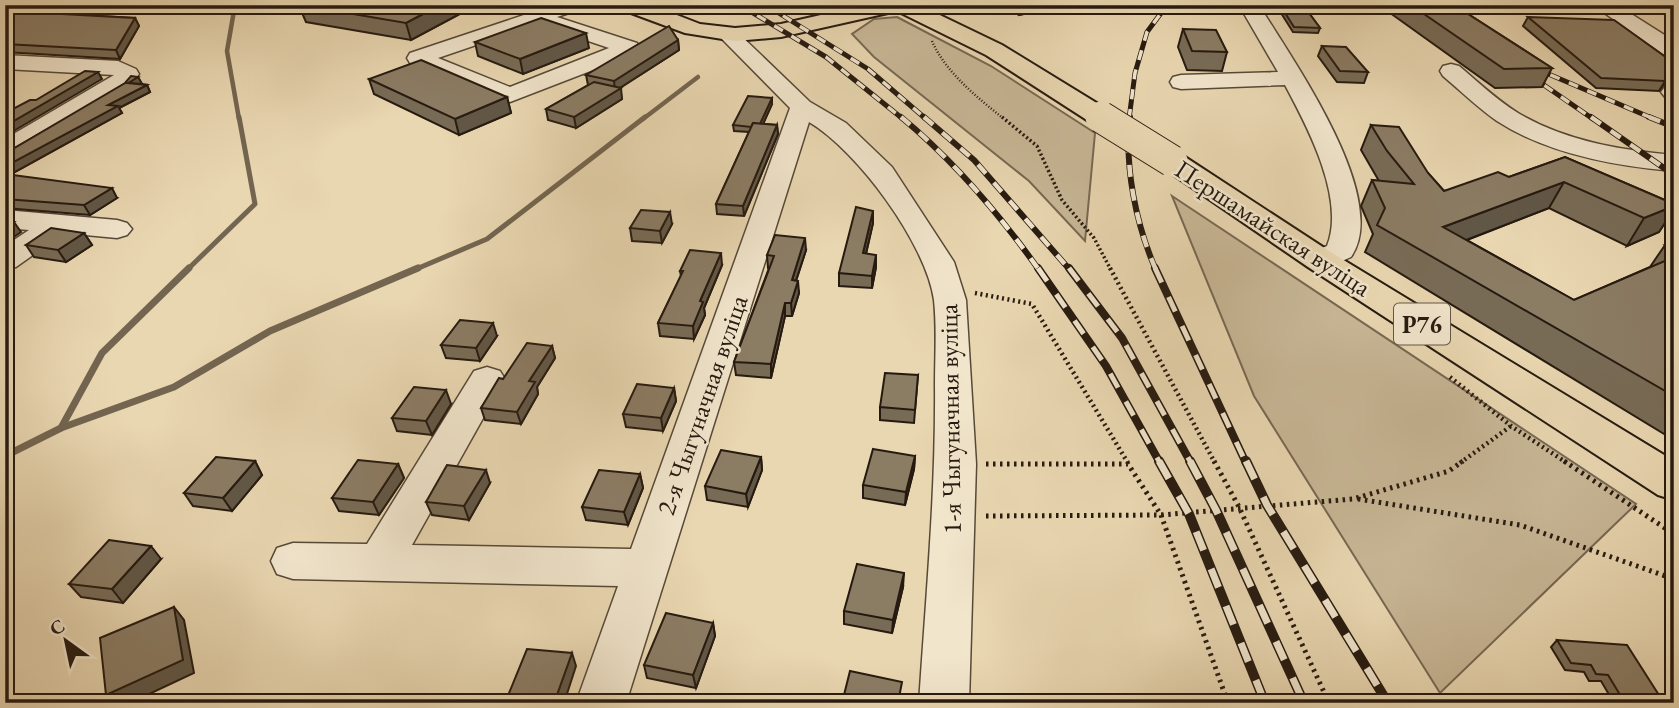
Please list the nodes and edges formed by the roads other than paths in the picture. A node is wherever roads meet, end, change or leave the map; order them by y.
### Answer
1 (574, 5) edge
2 (631, 5) edge
3 (895, 5) edge
4 (902, 5) edge
5 (1249, 5) edge
6 (1603, 5) edge
7 (537, 17) junction
8 (728, 34) junction
9 (1674, 51) edge
10 (5, 62) edge
11 (1451, 71) dead end
12 (1291, 78) junction
13 (1181, 82) dead end
14 (802, 107) junction
15 (5, 150) edge
16 (1674, 163) edge
17 (5, 219) edge
18 (56, 225) junction
19 (117, 229) dead end
20 (5, 260) edge
21 (1320, 260) junction
22 (487, 379) dead end
23 (1674, 483) edge
24 (293, 561) dead end
25 (381, 561) junction
26 (647, 568) junction
27 (601, 703) edge
28 (944, 703) edge

1 - 7 street
2 - 8 main road
3 - 8 main road
4 - 21 main road, Першамайская вуліца / Р76, bridge
5 - 12 street
6 - 9 street
7 - 7 street
8 - 14 street, 1-я Чыгуначная вуліца
10 - 15 street
11 - 16 street
12 - 13 street
12 - 21 street
14 - 26 street, 2-я Чыгуначная вуліца
14 - 28 street, 1-я Чыгуначная вуліца
17 - 18 street
18 - 19 street
18 - 20 street
21 - 23 main road, Першамайская вуліца / Р76
22 - 25 street
24 - 25 street
25 - 26 street
26 - 27 street, 2-я Чыгуначная вуліца

